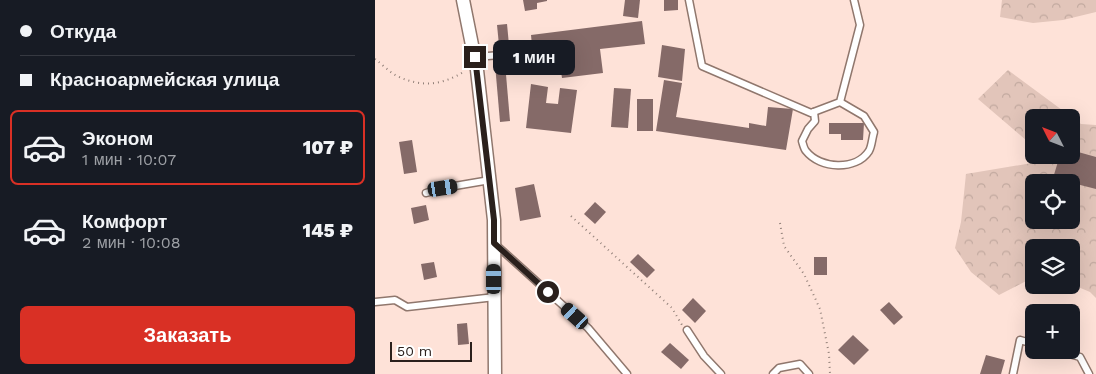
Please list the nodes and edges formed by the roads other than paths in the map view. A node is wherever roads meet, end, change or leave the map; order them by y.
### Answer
1 (463, 0) edge
2 (689, 0) edge
3 (854, 0) edge
4 (526, 53) dead end
5 (475, 61) junction
6 (840, 102) junction
7 (814, 112) junction
8 (490, 180) junction
9 (426, 193) dead end
10 (494, 243) junction
11 (495, 297) junction
12 (375, 302) edge
13 (687, 330) road end
14 (1025, 341) edge
15 (1080, 357) edge
16 (495, 374) edge
17 (627, 374) edge
18 (721, 374) edge
19 (773, 374) edge
20 (809, 374) edge
21 (1013, 374) edge
22 (1089, 374) edge

1 - 5 street
2 - 7 lane
3 - 6 lane
4 - 5 lane
5 - 8 street
6 - 7 lane
6 - 7 lane
8 - 9 lane
8 - 10 street
10 - 11 street
10 - 17 lane
11 - 12 lane
11 - 16 street
13 - 18 lane
14 - 21 lane
15 - 22 lane
19 - 20 lane

